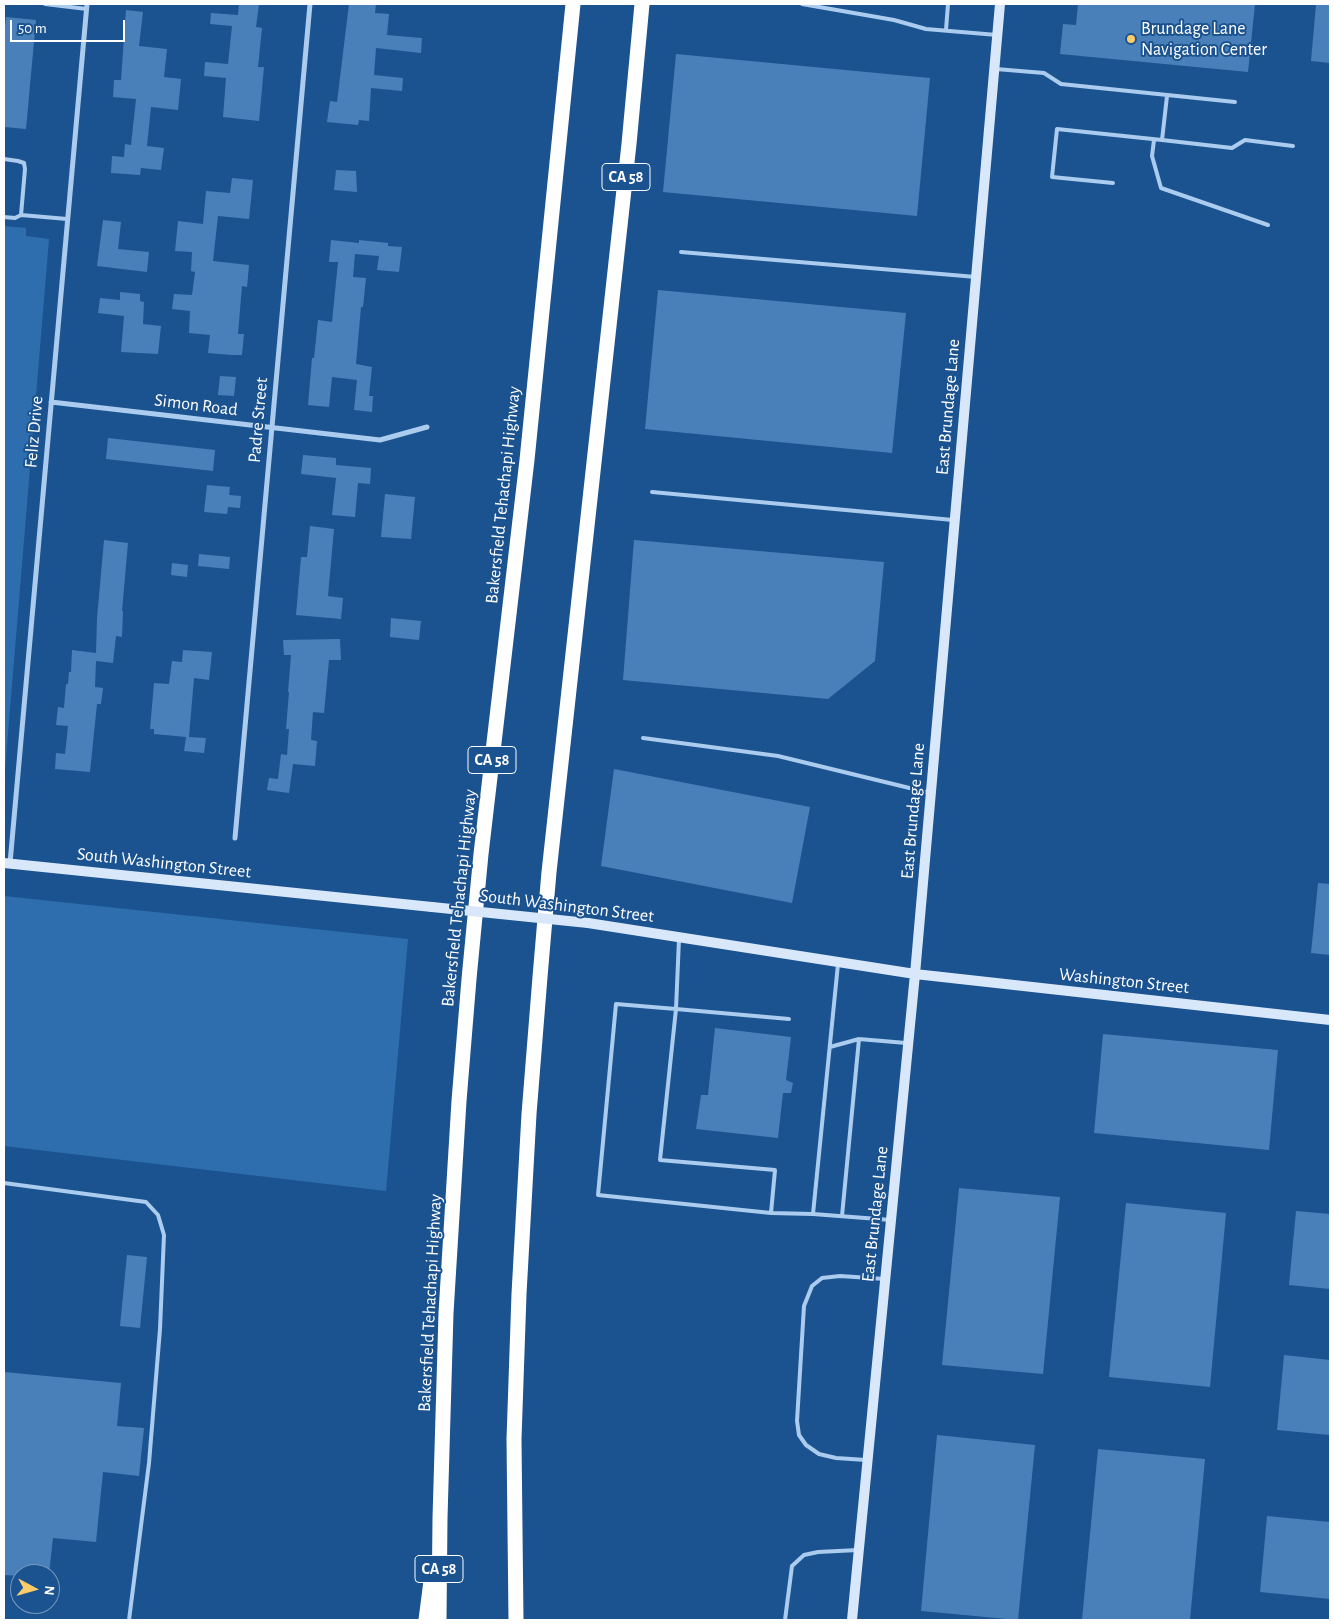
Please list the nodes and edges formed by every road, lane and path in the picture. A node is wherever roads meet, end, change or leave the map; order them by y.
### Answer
1 (45, 4) edge
2 (310, 4) edge
3 (573, 4) edge
4 (642, 4) edge
5 (802, 4) edge
6 (948, 4) edge
7 (1000, 4) edge
8 (87, 6) edge
9 (946, 30) junction
10 (997, 35) junction
11 (994, 68) junction
12 (1167, 96) junction
13 (1235, 102) dead end
14 (1154, 140) junction
15 (1162, 140) junction
16 (1293, 146) dead end
17 (4, 159) edge
18 (1113, 183) dead end
19 (21, 215) junction
20 (4, 217) edge
21 (67, 219) junction
22 (1268, 225) dead end
23 (682, 252) dead end
24 (976, 277) junction
25 (51, 402) junction
26 (272, 427) junction
27 (427, 427) dead end
28 (652, 492) dead end
29 (954, 521) junction
30 (643, 738) dead end
31 (930, 794) junction
32 (235, 838) dead end
33 (7, 863) edge
34 (680, 937) junction
35 (838, 962) junction
36 (915, 974) junction
37 (676, 1009) junction
38 (789, 1019) dead end
39 (1330, 1020) edge
40 (859, 1039) junction
41 (908, 1043) junction
42 (830, 1047) junction
43 (4, 1183) edge
44 (771, 1213) junction
45 (813, 1214) junction
46 (842, 1216) junction
47 (891, 1220) junction
48 (885, 1279) junction
49 (867, 1460) junction
50 (440, 1518) junction
51 (858, 1550) junction
52 (129, 1620) edge
53 (426, 1620) edge
54 (439, 1620) edge
55 (516, 1620) edge
56 (785, 1620) edge
57 (852, 1620) edge

1 - 8 lane
2 - 26 street, Padre Street
3 - 50 highway, Bakersfield Tehachapi Highway / CA 58
4 - 55 highway, CA 58
5 - 9 lane
6 - 9 lane
7 - 10 main road, East Brundage Lane
8 - 21 street, Feliz Drive
9 - 10 lane
10 - 11 main road, East Brundage Lane
11 - 12 lane
11 - 24 main road, East Brundage Lane
12 - 13 lane
12 - 15 lane
14 - 15 lane
14 - 18 lane
14 - 22 lane
15 - 16 lane
17 - 19 lane
19 - 20 lane
19 - 21 lane
21 - 25 street, Feliz Drive
23 - 24 lane
24 - 29 main road, East Brundage Lane
25 - 26 street, Simon Road
25 - 33 street, Feliz Drive
26 - 27 street, Simon Road
26 - 32 street, Padre Street
28 - 29 lane
29 - 31 main road, East Brundage Lane
30 - 31 lane
31 - 36 main road, East Brundage Lane
33 - 34 main road, South Washington Street, bridge
34 - 35 main road, South Washington Street
34 - 37 lane
35 - 36 main road, South Washington Street
35 - 42 lane
36 - 39 main road, Washington Street
36 - 41 main road, East Brundage Lane
37 - 38 lane
37 - 44 lane
37 - 44 lane
40 - 41 lane
40 - 42 lane
40 - 46 lane
41 - 47 main road, East Brundage Lane
42 - 45 lane
43 - 52 lane
44 - 45 lane
45 - 46 lane
46 - 47 lane
47 - 48 main road, East Brundage Lane
48 - 49 main road, East Brundage Lane
48 - 49 lane
49 - 51 main road, East Brundage Lane
50 - 53 highway
50 - 54 highway, Bakersfield Tehachapi Highway / CA 58
51 - 56 lane
51 - 57 main road, East Brundage Lane

